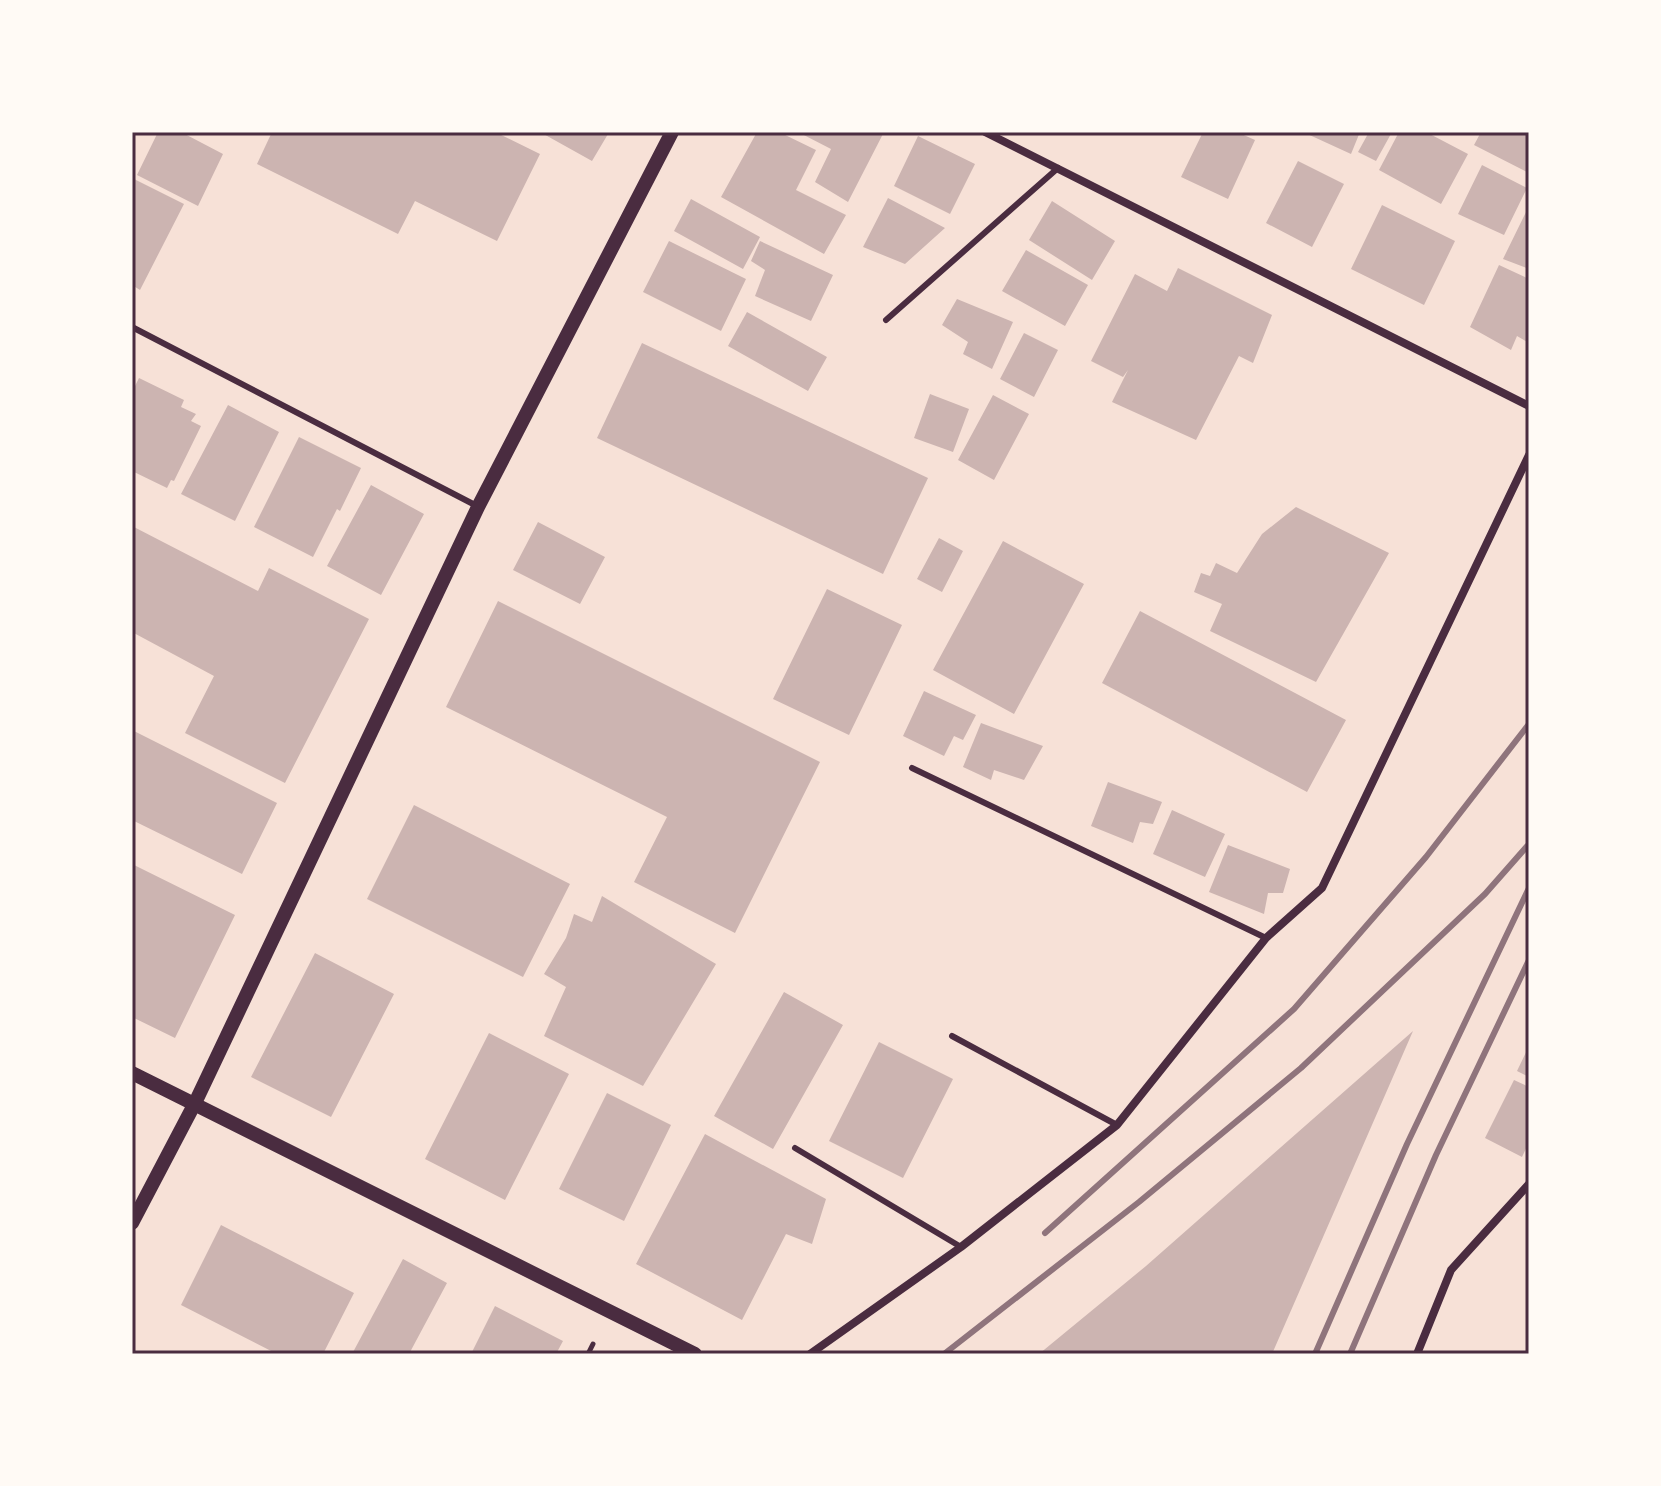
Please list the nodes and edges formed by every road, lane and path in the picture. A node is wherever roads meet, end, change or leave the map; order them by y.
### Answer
1 (672, 132) edge
2 (985, 132) edge
3 (1058, 168) junction
4 (886, 320) dead end
5 (132, 327) edge
6 (1529, 406) edge
7 (1529, 455) edge
8 (478, 507) junction
9 (912, 768) dead end
10 (1266, 938) junction
11 (952, 1036) dead end
12 (132, 1073) edge
13 (195, 1103) junction
14 (1117, 1125) junction
15 (795, 1148) dead end
16 (1529, 1184) edge
17 (132, 1223) edge
18 (961, 1247) junction
19 (695, 1354) edge
20 (810, 1354) edge
21 (1417, 1354) edge

1 - 8 street
2 - 3 street
3 - 4 lane
3 - 6 street
5 - 8 lane
7 - 10 street
8 - 13 street
9 - 10 lane
10 - 14 street
11 - 14 lane
12 - 13 street
13 - 17 street
13 - 19 street
14 - 18 street
15 - 18 lane
16 - 21 street
18 - 20 street

